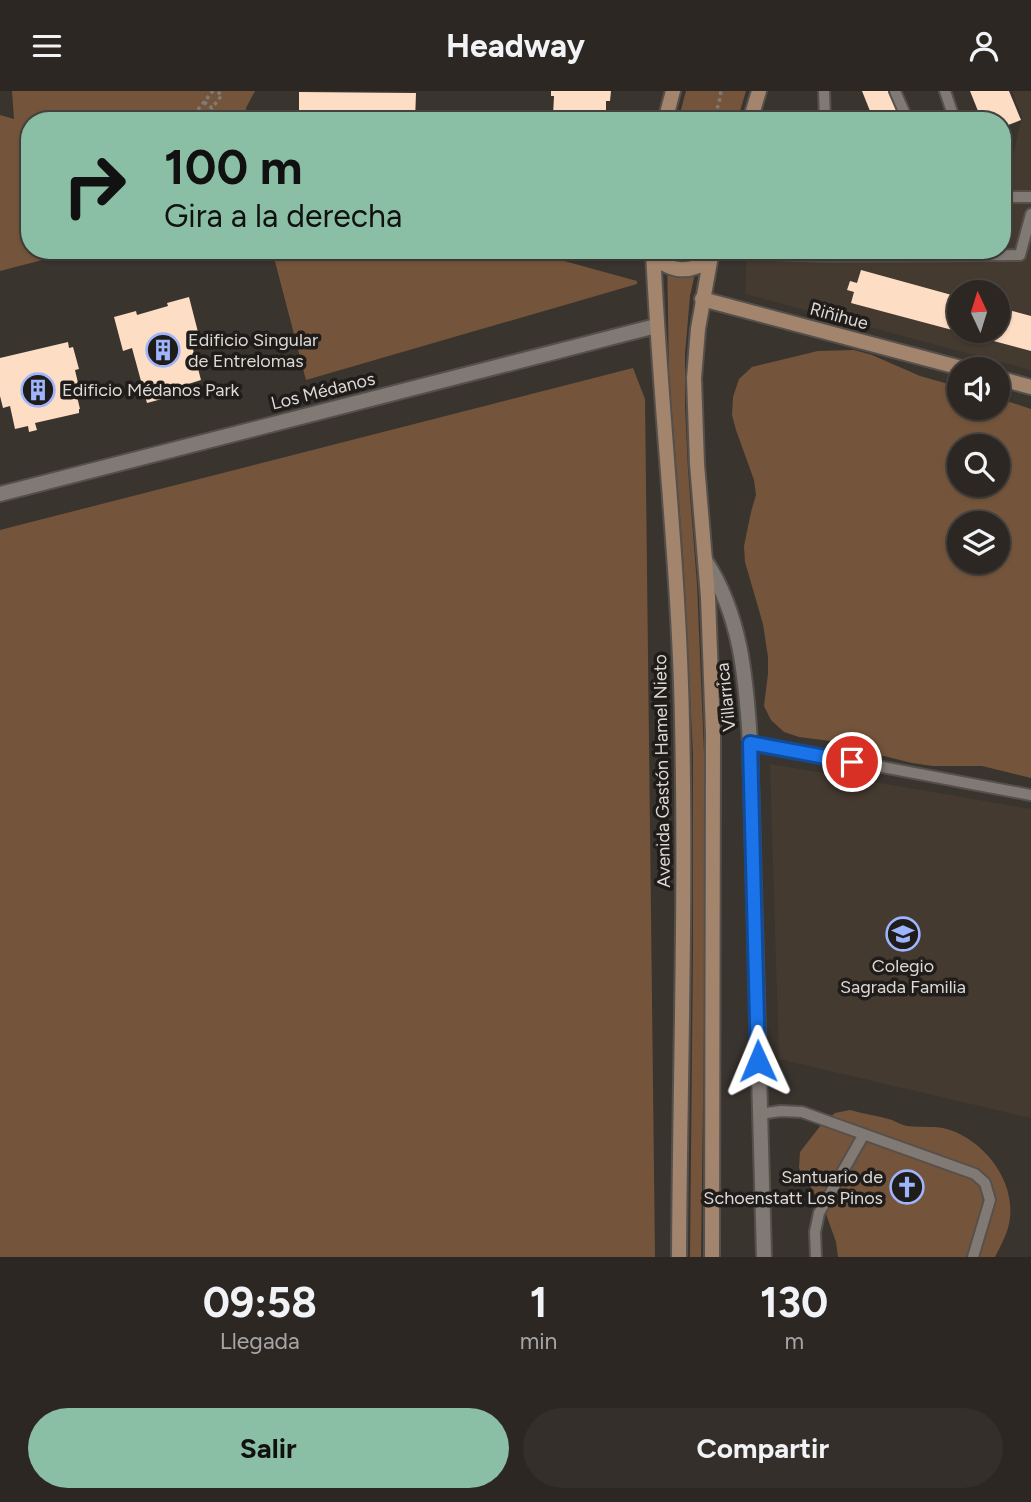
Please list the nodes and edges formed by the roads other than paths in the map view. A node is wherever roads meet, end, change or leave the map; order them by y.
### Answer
1 (673, 91) edge
2 (759, 91) edge
3 (824, 91) edge
4 (895, 91) edge
5 (945, 91) edge
6 (667, 112) edge
7 (753, 112) edge
8 (825, 112) edge
9 (904, 112) edge
10 (952, 112) edge
11 (1011, 197) edge
12 (1031, 197) edge
13 (1031, 214) edge
14 (1011, 255) edge
15 (653, 259) edge
16 (659, 259) edge
17 (707, 259) edge
18 (710, 259) edge
19 (702, 299) junction
20 (656, 326) junction
21 (947, 364) edge
22 (1010, 381) edge
23 (1031, 387) edge
24 (0, 494) edge
25 (705, 559) junction
26 (750, 743) junction
27 (1031, 795) edge
28 (759, 1114) junction
29 (864, 1134) junction
30 (679, 1257) edge
31 (712, 1257) edge
32 (764, 1257) edge
33 (816, 1257) edge
34 (973, 1257) edge

1 - 6 main road
2 - 7 main road
3 - 8 lane
4 - 9 lane
5 - 10 lane
11 - 12 lane
13 - 14 lane
15 - 20 main road, Avenida Gastón Hamel Nieto
16 - 17 main road
18 - 19 main road
19 - 21 main road, Riñihue
19 - 25 main road
20 - 24 street, Los Médanos
20 - 30 main road, Avenida Gastón Hamel Nieto
22 - 23 main road
25 - 26 street, Villarrica
25 - 31 main road
26 - 27 lane
26 - 28 street, Villarrica
28 - 29 lane
28 - 32 street, Villarrica
29 - 33 lane
29 - 34 lane

